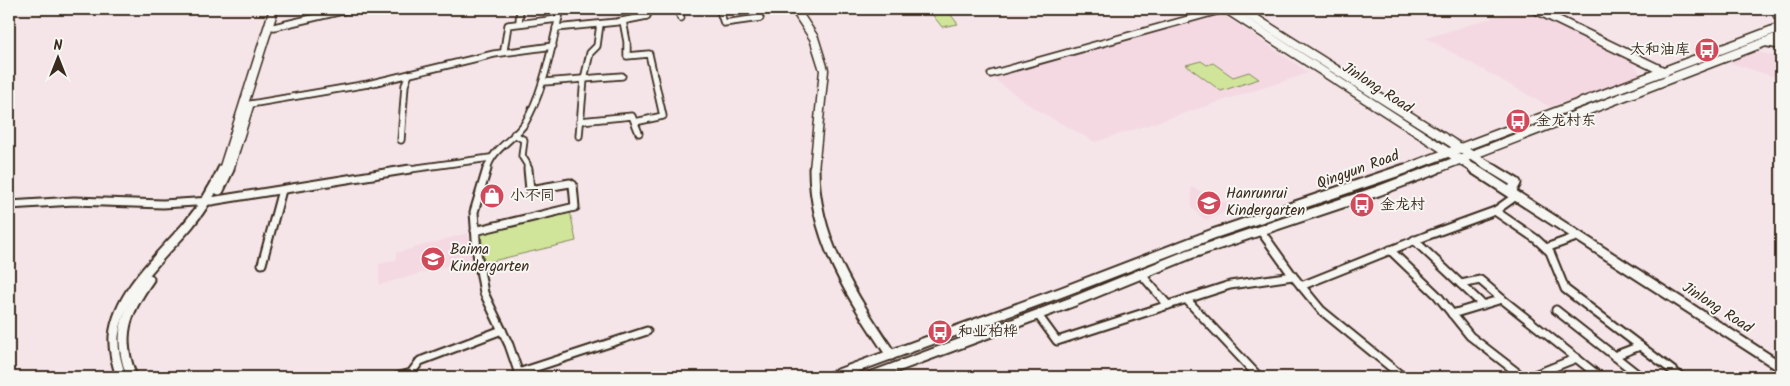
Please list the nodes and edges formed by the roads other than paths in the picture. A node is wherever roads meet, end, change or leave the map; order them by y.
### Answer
1 (274, 9) edge
2 (279, 9) edge
3 (351, 9) edge
4 (520, 9) edge
5 (561, 9) edge
6 (649, 9) edge
7 (677, 9) edge
8 (719, 9) edge
9 (755, 9) edge
10 (795, 9) edge
11 (1225, 9) edge
12 (1240, 9) edge
13 (1535, 9) edge
14 (1774, 9) edge
15 (681, 18) dead end
16 (558, 19) junction
17 (1781, 20) edge
18 (623, 21) junction
19 (519, 23) junction
20 (600, 24) junction
21 (274, 27) junction
22 (1781, 27) edge
23 (556, 28) junction
24 (1781, 36) edge
25 (1764, 43) junction
26 (553, 45) junction
27 (1781, 46) edge
28 (504, 50) junction
29 (1663, 71) junction
30 (409, 74) junction
31 (991, 74) dead end
32 (622, 76) dead end
33 (1675, 77) junction
34 (584, 79) junction
35 (544, 82) junction
36 (247, 103) junction
37 (580, 121) junction
38 (635, 122) junction
39 (639, 133) dead end
40 (514, 134) junction
41 (579, 136) dead end
42 (402, 140) dead end
43 (1459, 148) junction
44 (1448, 152) junction
45 (1470, 155) junction
46 (490, 158) junction
47 (1459, 159) junction
48 (282, 190) junction
49 (1514, 194) junction
50 (209, 201) junction
51 (9, 205) edge
52 (1495, 211) junction
53 (1260, 230) junction
54 (475, 231) junction
55 (1579, 236) junction
56 (1414, 240) junction
57 (1546, 248) junction
58 (1390, 250) junction
59 (262, 264) dead end
60 (1141, 274) junction
61 (1293, 276) junction
62 (1461, 284) junction
63 (1301, 286) junction
64 (1186, 299) junction
65 (1502, 299) junction
66 (1168, 305) junction
67 (1483, 305) junction
68 (1556, 310) dead end
69 (1452, 314) junction
70 (1038, 315) junction
71 (502, 330) junction
72 (647, 331) dead end
73 (1640, 346) junction
74 (892, 355) junction
75 (1614, 356) junction
76 (1577, 358) junction
77 (1781, 367) edge
78 (519, 375) edge
79 (121, 377) edge
80 (132, 377) edge
81 (397, 377) edge
82 (830, 377) edge
83 (870, 377) edge
84 (1259, 377) edge
85 (1403, 377) edge
86 (1523, 377) edge
87 (1529, 377) edge
88 (1600, 377) edge
89 (1641, 377) edge
90 (1681, 377) edge

1 - 36 main road
2 - 21 main road
3 - 21 street
4 - 19 street
5 - 16 street
6 - 18 street
7 - 15 street
8 - 9 street
10 - 74 main road
11 - 31 street
11 - 44 main road, Jinlong Road
12 - 43 main road, Jinlong Road
13 - 29 main road
14 - 17 main road
16 - 19 street
16 - 23 street
18 - 20 street
18 - 38 street
19 - 28 street
20 - 23 street
20 - 34 street
21 - 36 main road
22 - 29 main road, Qingyun Road
23 - 26 street
24 - 25 main road, Qingyun Road
25 - 27 street
25 - 33 main road, Qingyun Road
26 - 28 street
26 - 30 street
26 - 35 street
28 - 36 street
29 - 33 main road
29 - 43 main road, Qingyun Road
30 - 36 street
30 - 42 street
32 - 34 street
33 - 45 main road, Qingyun Road
34 - 35 street
34 - 37 street
35 - 40 street
36 - 50 main road
37 - 38 street
37 - 41 street
38 - 39 street
40 - 46 street
40 - 54 street
43 - 44 main road, Qingyun Road
43 - 45 main road, Jinlong Road
44 - 47 main road, Jinlong Road
44 - 74 main road, Qingyun Road
45 - 47 main road, Qingyun Road
45 - 49 main road, Jinlong Road
46 - 48 street
46 - 54 street
47 - 49 main road, Jinlong Road
47 - 53 main road, Qingyun Road
48 - 50 street
48 - 59 street
49 - 52 street
49 - 55 main road, Jinlong Road
50 - 51 street
50 - 79 main road
50 - 80 main road
52 - 56 street
52 - 57 street
53 - 60 main road, Qingyun Road
53 - 61 street
54 - 71 street
55 - 57 street
55 - 77 main road, Jinlong Road
56 - 58 street
56 - 62 street
57 - 73 street
58 - 63 street
58 - 69 street
60 - 66 street
60 - 70 main road, Qingyun Road
61 - 63 street
61 - 64 street
62 - 65 street
62 - 67 street
63 - 85 street
64 - 66 street
64 - 84 street
65 - 67 street
65 - 76 street
66 - 70 street
67 - 69 street
68 - 75 street
69 - 86 street
70 - 83 main road, Qingyun Road
71 - 78 street
71 - 81 street
72 - 78 street
73 - 75 street
73 - 90 street
74 - 82 main road, Qingyun Road
75 - 89 street
76 - 87 street
76 - 88 street

